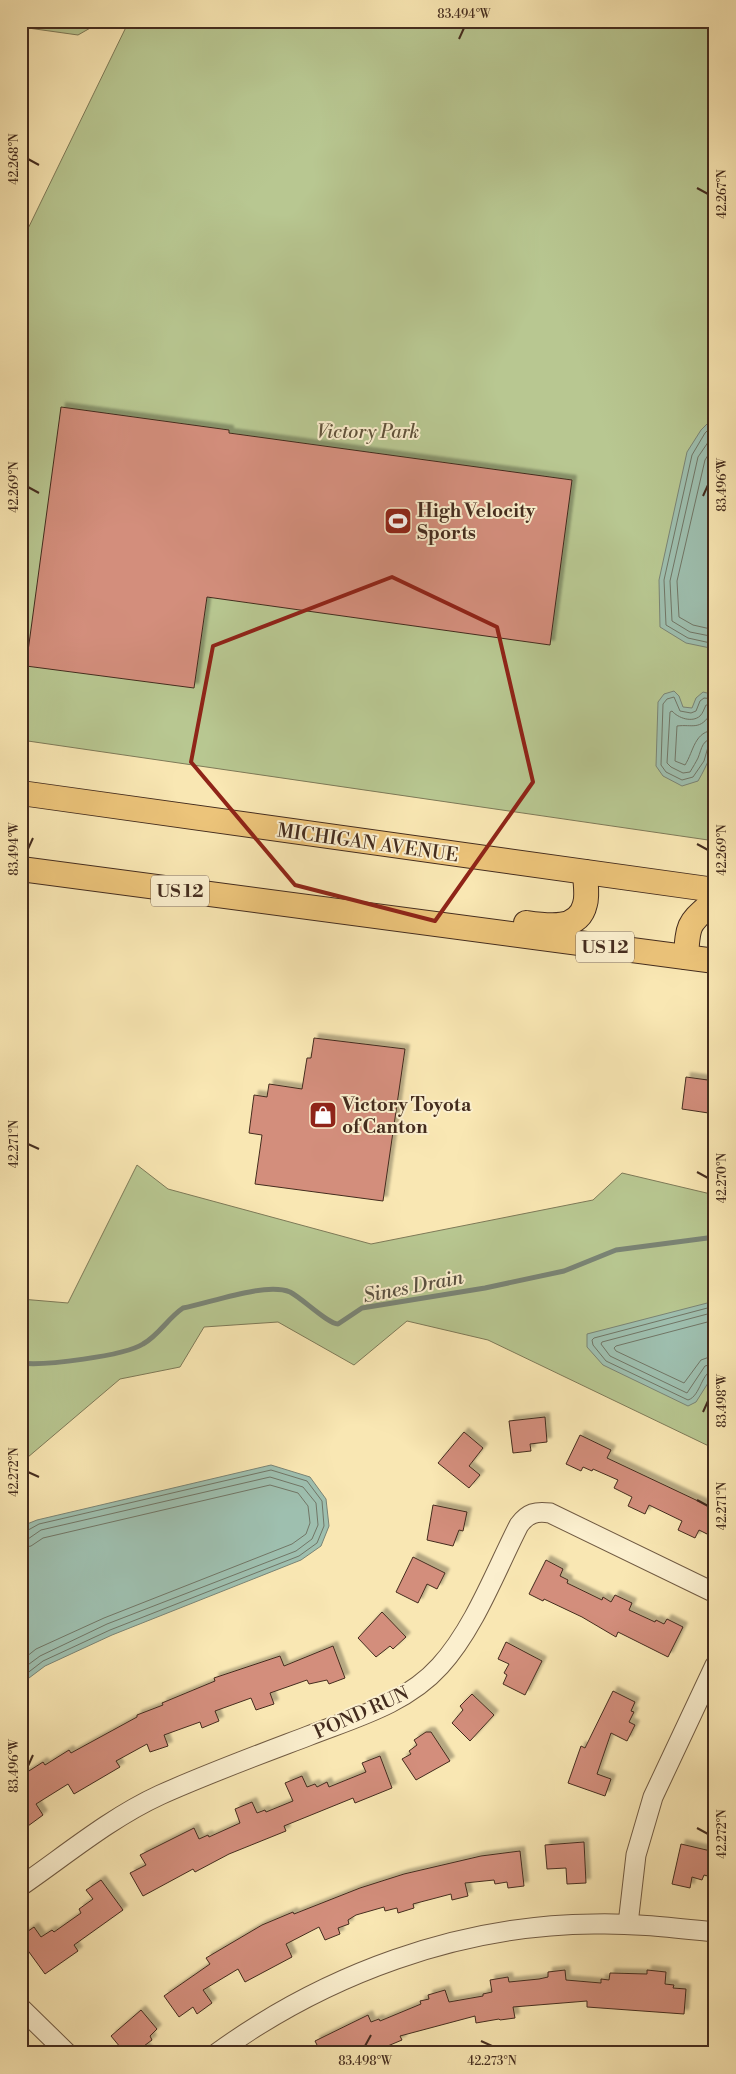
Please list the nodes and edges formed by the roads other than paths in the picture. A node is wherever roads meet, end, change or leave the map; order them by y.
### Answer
1 (21, 793) edge
2 (21, 869) edge
3 (585, 872) junction
4 (715, 890) edge
5 (715, 900) edge
6 (355, 914) junction
7 (686, 957) junction
8 (715, 961) edge
9 (715, 1593) edge
10 (715, 1665) edge
11 (21, 1886) edge
12 (628, 1924) junction
13 (715, 1932) edge
14 (21, 2008) edge
15 (67, 2053) edge
16 (217, 2053) edge

1 - 3 main road, MICHIGAN AVENUE
2 - 6 main road, US 12
3 - 4 main road, MICHIGAN AVENUE
3 - 6 main road
5 - 7 main road
6 - 7 main road, US 12
7 - 8 main road, US 12
9 - 11 street, POND RUN
10 - 12 street
12 - 13 street
12 - 16 street
14 - 15 street

